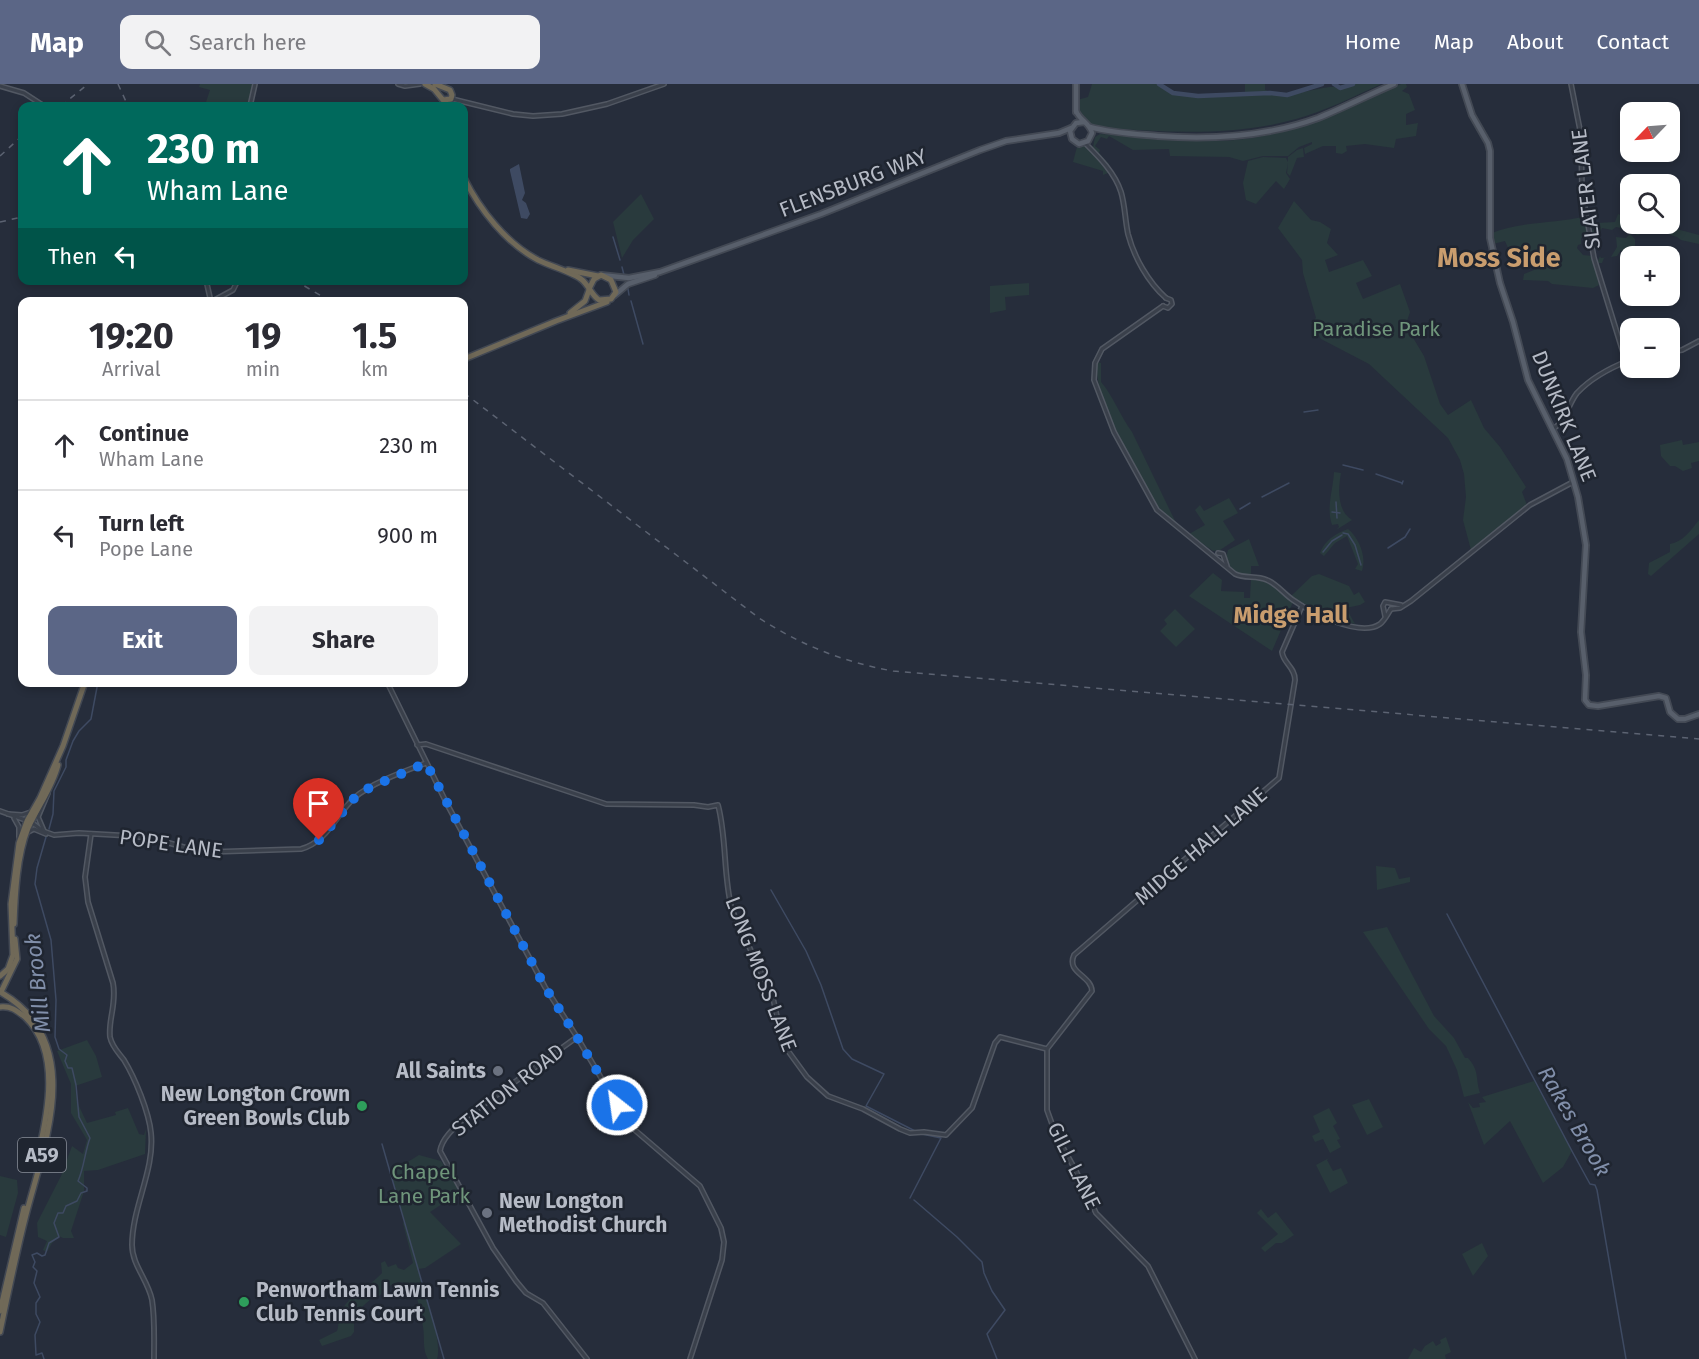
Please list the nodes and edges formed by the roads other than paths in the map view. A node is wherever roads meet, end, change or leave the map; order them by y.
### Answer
1 (255, 84) edge
2 (398, 84) edge
3 (420, 84) edge
4 (425, 84) edge
5 (435, 84) edge
6 (664, 84) edge
7 (1076, 84) edge
8 (1394, 84) edge
9 (1462, 84) edge
10 (1571, 84) edge
11 (412, 85) edge
12 (0, 86) edge
13 (448, 90) junction
14 (440, 97) junction
15 (463, 101) joint
16 (38, 102) edge
17 (251, 102) edge
18 (446, 102) edge
19 (448, 102) edge
20 (455, 102) edge
21 (468, 103) edge
22 (1076, 111) junction
23 (1084, 122) junction
24 (1076, 123) junction
25 (1090, 127) junction
26 (1071, 128) junction
27 (1104, 131) junction
28 (1059, 133) junction
29 (1091, 137) junction
30 (1071, 138) junction
31 (1085, 143) junction
32 (1092, 150) junction
33 (468, 185) edge
34 (550, 265) junction
35 (660, 272) junction
36 (600, 276) junction
37 (237, 285) edge
38 (589, 290) junction
39 (220, 297) edge
40 (613, 297) junction
41 (1166, 298) junction
42 (1163, 306) junction
43 (556, 321) junction
44 (1699, 341) edge
45 (1620, 343) edge
46 (1680, 350) edge
47 (468, 357) edge
48 (1620, 365) edge
49 (1553, 429) junction
50 (1575, 481) junction
51 (1207, 550) junction
52 (1218, 553) junction
53 (1224, 558) junction
54 (1216, 560) junction
55 (1221, 562) junction
56 (1227, 567) junction
57 (1390, 602) junction
58 (1302, 606) junction
59 (1405, 606) junction
60 (1384, 608) junction
61 (1391, 609) junction
62 (1385, 618) junction
63 (83, 687) edge
64 (389, 687) edge
65 (1699, 714) edge
66 (417, 745) junction
67 (63, 746) junction
68 (426, 763) junction
69 (48, 791) junction
70 (34, 810) junction
71 (0, 811) edge
72 (7, 813) junction
73 (11, 816) junction
74 (29, 821) junction
75 (45, 832) junction
76 (50, 834) junction
77 (91, 834) junction
78 (26, 835) junction
79 (16, 862) junction
80 (0, 976) edge
81 (1, 991) edge
82 (0, 1001) edge
83 (0, 1007) edge
84 (577, 1037) junction
85 (1047, 1049) junction
86 (0, 1311) edge
87 (0, 1332) edge
88 (154, 1359) edge
89 (587, 1359) edge
90 (690, 1359) edge
91 (1195, 1359) edge

1 - 17 street
2 - 11 street
3 - 11 street
4 - 14 highway
5 - 13 highway
6 - 21 street
7 - 22 main road
8 - 27 main road
9 - 49 main road, DUNKIRK LANE
10 - 45 street, SLATER LANE
12 - 16 street
13 - 14 highway
13 - 15 street
13 - 19 highway
14 - 18 highway
15 - 20 street
22 - 23 main road
22 - 24 main road
23 - 24 main road
23 - 25 main road
24 - 26 main road
25 - 27 main road
25 - 29 main road
26 - 28 main road, FLENSBURG WAY
26 - 30 main road
27 - 29 main road
28 - 30 main road
28 - 35 main road, FLENSBURG WAY
29 - 31 main road
29 - 32 street
30 - 31 main road
31 - 32 street
32 - 41 street
33 - 34 highway, FLENSBURG WAY
34 - 36 highway, FLENSBURG WAY
34 - 38 highway, FLENSBURG WAY
35 - 36 main road, FLENSBURG WAY
35 - 40 main road, FLENSBURG WAY
36 - 38 highway
36 - 40 highway
37 - 39 street
38 - 40 highway
38 - 43 highway
40 - 43 highway
41 - 42 street
41 - 42 street
42 - 51 street
43 - 47 highway
44 - 46 street
48 - 49 street
49 - 50 main road, DUNKIRK LANE
50 - 59 street
50 - 65 main road, DUNKIRK LANE
51 - 52 street
51 - 54 street
52 - 53 street
52 - 54 street
53 - 55 street
53 - 56 street
54 - 55 street
55 - 56 street
56 - 58 street
57 - 59 street
57 - 60 street
57 - 61 street
58 - 62 street
58 - 85 street, MIDGE HALL LANE
59 - 61 street
60 - 61 street
60 - 62 street
61 - 62 street
63 - 67 highway
64 - 66 street
66 - 68 street
66 - 85 street, LONG MOSS LANE
67 - 69 highway
67 - 70 highway
68 - 77 street, POPE LANE
68 - 84 street
69 - 74 highway
69 - 75 street
70 - 72 street
70 - 74 highway
71 - 72 street, POPE LANE
72 - 73 street, POPE LANE
73 - 74 street, POPE LANE
73 - 79 street
74 - 75 street, POPE LANE
74 - 78 highway
74 - 79 highway
75 - 76 street, POPE LANE
76 - 77 street, POPE LANE
76 - 78 street
77 - 88 street
78 - 81 highway
79 - 80 highway
81 - 82 highway
81 - 87 highway, A59
83 - 86 highway, A59
84 - 89 street, STATION ROAD
84 - 90 street
85 - 91 street, GILL LANE

